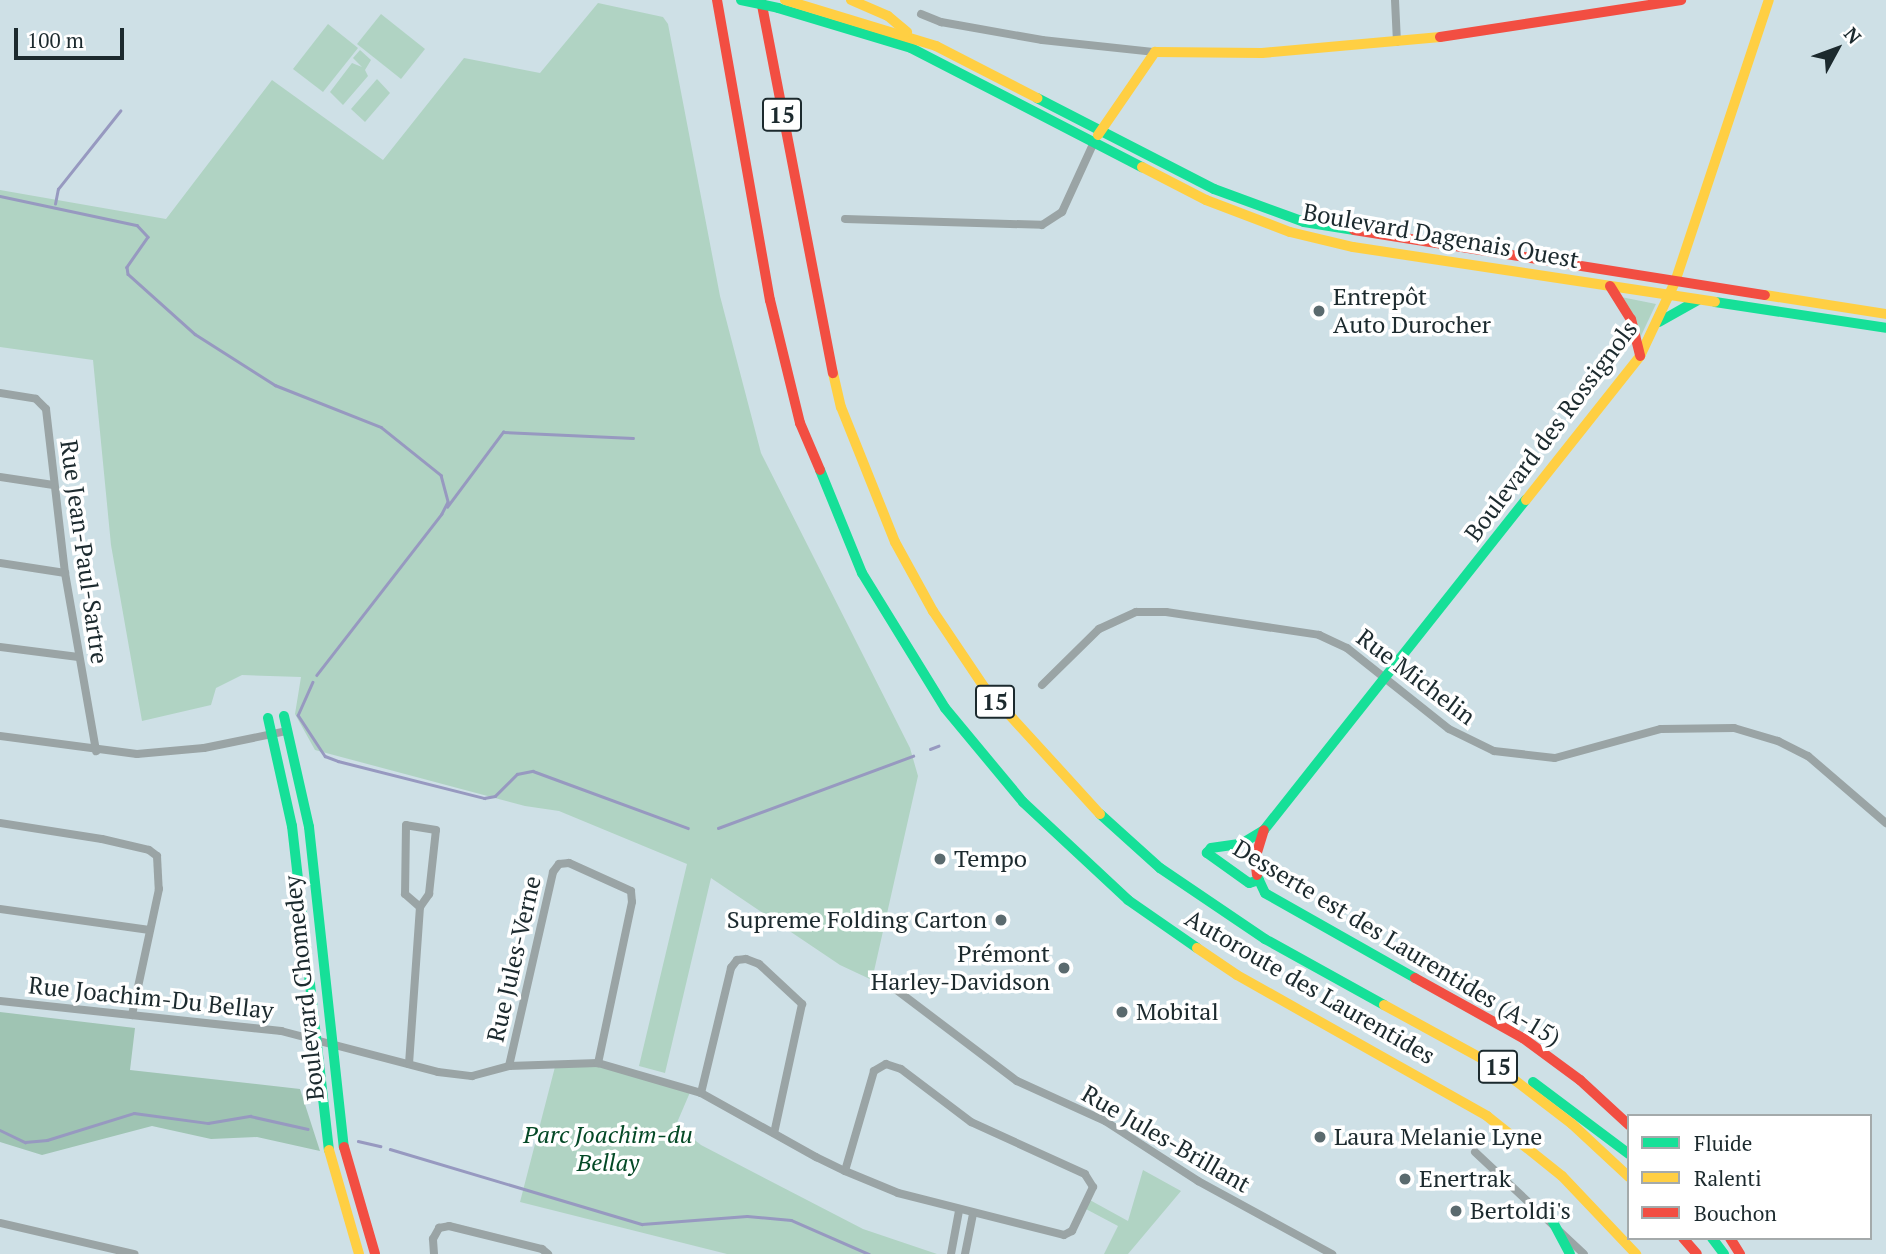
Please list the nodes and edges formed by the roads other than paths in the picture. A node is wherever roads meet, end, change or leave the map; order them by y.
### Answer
1 (717, 0) edge
2 (741, 0) edge
3 (761, 0) edge
4 (851, 0) edge
5 (1395, 0) edge
6 (1681, 0) edge
7 (1769, 0) edge
8 (792, 5) edge
9 (921, 14) dead end
10 (915, 38) junction
11 (1397, 41) junction
12 (1155, 52) junction
13 (1100, 130) junction
14 (1094, 142) junction
15 (845, 219) dead end
16 (1675, 282) junction
17 (1610, 286) junction
18 (1670, 295) junction
19 (1698, 300) junction
20 (1886, 314) edge
21 (1659, 322) junction
22 (1886, 328) edge
23 (1640, 356) junction
24 (0, 393) edge
25 (0, 477) edge
26 (53, 485) junction
27 (0, 563) edge
28 (65, 573) junction
29 (0, 647) edge
30 (78, 657) junction
31 (1384, 678) junction
32 (1042, 685) dead end
33 (284, 716) dead end
34 (268, 718) dead end
35 (287, 731) junction
36 (272, 735) junction
37 (0, 736) edge
38 (96, 751) junction
39 (0, 823) edge
40 (1886, 823) edge
41 (1264, 830) junction
42 (1207, 853) joint
43 (1258, 878) junction
44 (420, 907) junction
45 (0, 909) edge
46 (150, 930) junction
47 (882, 979) dead end
48 (0, 1001) edge
49 (1402, 1011) junction
50 (132, 1014) junction
51 (315, 1040) junction
52 (330, 1044) junction
53 (598, 1063) junction
54 (409, 1064) junction
55 (509, 1066) junction
56 (701, 1093) junction
57 (1627, 1123) edge
58 (774, 1133) junction
59 (1475, 1152) dead end
60 (1627, 1153) edge
61 (845, 1171) junction
62 (1627, 1175) edge
63 (959, 1211) junction
64 (973, 1214) junction
65 (1553, 1222) junction
66 (0, 1223) edge
67 (1685, 1240) edge
68 (134, 1254) edge
69 (359, 1254) edge
70 (375, 1254) edge
71 (434, 1254) edge
72 (548, 1254) edge
73 (951, 1254) edge
74 (965, 1254) edge
75 (1332, 1254) edge
76 (1570, 1254) edge
77 (1584, 1254) edge
78 (1636, 1254) edge
79 (1696, 1254) edge

1 - 78 main road, Autoroute des Laurentides / 15
2 - 8 main road, Boulevard Dagenais Ouest, bridge
3 - 49 main road, Autoroute des Laurentides / 15
4 - 10 main road
5 - 11 street
6 - 11 main road
7 - 16 main road, Boulevard des Rossignols
8 - 10 main road, Boulevard Dagenais Ouest
8 - 14 main road, Boulevard Dagenais Ouest
9 - 12 street
10 - 13 main road, Boulevard Dagenais Ouest
11 - 12 main road
12 - 13 main road
13 - 14 main road
13 - 16 main road, Boulevard Dagenais Ouest
14 - 15 street
14 - 17 main road, Boulevard Dagenais Ouest
16 - 18 main road, Boulevard des Rossignols
16 - 20 main road, Boulevard Dagenais Ouest
17 - 18 main road, Boulevard Dagenais Ouest
17 - 23 main road
18 - 19 main road, Boulevard Dagenais Ouest
18 - 21 main road, Boulevard des Rossignols
19 - 21 main road
19 - 22 main road, Boulevard Dagenais Ouest
21 - 23 main road, Boulevard des Rossignols
23 - 31 main road, Boulevard des Rossignols
24 - 26 street, Rue Jean-Paul-Sartre
25 - 26 street
26 - 28 street, Rue Jean-Paul-Sartre
27 - 28 street
28 - 30 street, Rue Jean-Paul-Sartre
29 - 30 street
30 - 38 street, Rue Jean-Paul-Sartre
31 - 32 street, Rue Michelin
31 - 40 street, Rue Michelin
31 - 41 main road, Boulevard des Rossignols
33 - 35 main road, Boulevard Chomedey
34 - 36 main road, Boulevard Chomedey
35 - 36 street
35 - 52 main road, Boulevard Chomedey
36 - 38 street
36 - 51 main road, Boulevard Chomedey
37 - 38 street
39 - 46 street
41 - 42 main road, Boulevard des Rossignols
41 - 43 main road, Boulevard des Rossignols
42 - 43 main road, Desserte est des Laurentides (A-15)
43 - 57 main road, Desserte est des Laurentides (A-15)
44 - 44 street
44 - 54 street
45 - 46 street
46 - 50 street
47 - 75 street, Rue Jules-Brillant
48 - 50 street, Rue Joachim-Du Bellay
49 - 60 main road
49 - 62 main road, Autoroute des Laurentides / 15
50 - 51 street, Rue Joachim-Du Bellay
51 - 52 street, Rue Joachim-Du Bellay
51 - 69 main road, Boulevard Chomedey
52 - 54 street, Rue Joachim-Du Bellay
52 - 70 main road, Boulevard Chomedey
53 - 55 street, Rue Joachim-Du Bellay
53 - 55 street, Rue Jules-Verne
53 - 56 street, Rue Joachim-Du Bellay
54 - 55 street, Rue Joachim-Du Bellay
56 - 58 street, Rue Joachim-Du Bellay
56 - 58 street
58 - 61 street, Rue Joachim-Du Bellay
59 - 65 street
61 - 63 street, Rue Joachim-Du Bellay
61 - 64 street, Rue Joachim-Du Bellay
63 - 64 street, Rue Joachim-Du Bellay
63 - 73 street
64 - 74 street
65 - 76 main road
65 - 77 street
66 - 68 street
67 - 79 main road
71 - 72 street

